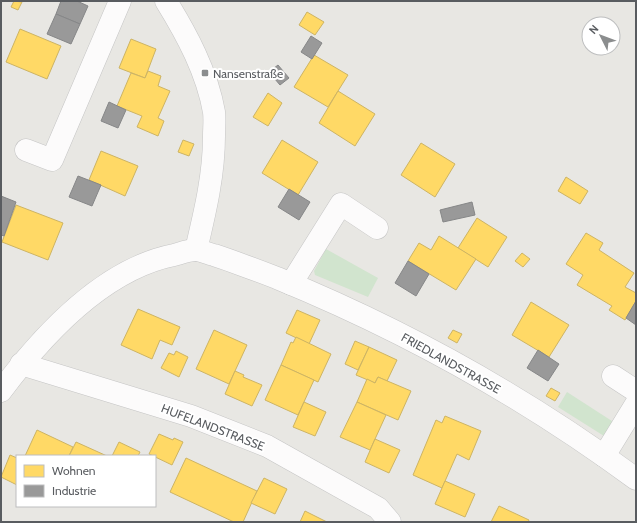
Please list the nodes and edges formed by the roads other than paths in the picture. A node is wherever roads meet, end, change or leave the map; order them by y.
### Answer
1 (120, 1) edge
2 (166, 1) edge
3 (26, 150) dead end
4 (377, 228) dead end
5 (196, 250) junction
6 (291, 284) junction
7 (21, 364) junction
8 (613, 376) dead end
9 (1, 391) edge
10 (636, 391) edge
11 (636, 404) edge
12 (604, 456) junction
13 (636, 479) edge
14 (390, 522) edge

1 - 3 street
2 - 5 street
4 - 6 street
5 - 6 street, FRIEDLANDSTRASSE
5 - 7 street, FRIEDLANDSTRASSE
6 - 12 street, FRIEDLANDSTRASSE
7 - 9 street, FRIEDLANDSTRASSE
7 - 14 street, HUFELANDSTRASSE
8 - 10 street
11 - 12 street
12 - 13 street, FRIEDLANDSTRASSE

